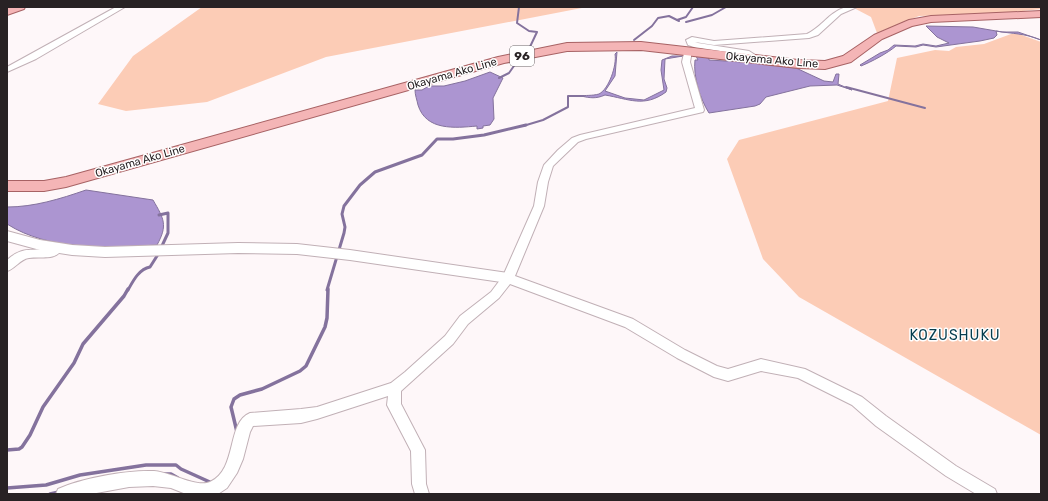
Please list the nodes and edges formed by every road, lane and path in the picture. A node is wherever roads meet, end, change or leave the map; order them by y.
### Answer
1 (20, 7) edge
2 (121, 7) edge
3 (853, 7) edge
4 (7, 12) edge
5 (1041, 14) edge
6 (688, 51) junction
7 (756, 58) junction
8 (7, 70) edge
9 (7, 186) edge
10 (7, 236) edge
11 (56, 249) junction
12 (7, 267) edge
13 (508, 278) junction
14 (395, 388) junction
15 (63, 494) edge
16 (422, 494) edge
17 (990, 494) edge

1 - 4 main road
2 - 8 street
3 - 7 street
5 - 7 main road, Okayama Ako Line / 96
6 - 7 main road, Okayama Ako Line / 96
6 - 9 main road, Okayama Ako Line / 96
6 - 13 street
10 - 11 street
11 - 12 street
11 - 13 street
13 - 14 street
13 - 17 street
14 - 15 street
14 - 16 street

